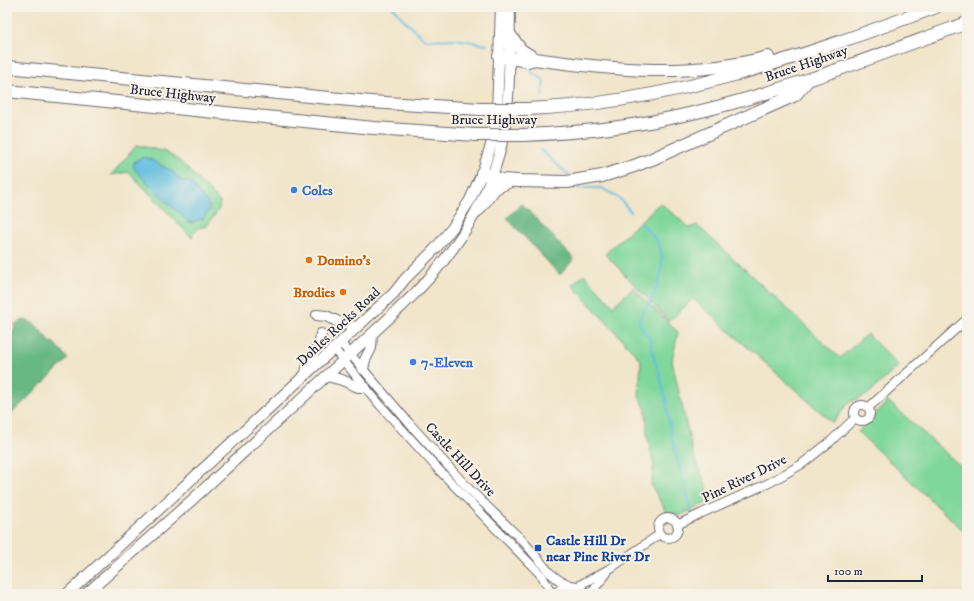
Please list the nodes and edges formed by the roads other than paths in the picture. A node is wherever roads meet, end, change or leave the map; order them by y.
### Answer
1 (501, 7) edge
2 (510, 7) edge
3 (936, 7) edge
4 (967, 23) edge
5 (509, 34) junction
6 (842, 42) junction
7 (504, 57) junction
8 (535, 59) junction
9 (7, 67) edge
10 (808, 80) junction
11 (7, 92) edge
12 (487, 175) junction
13 (510, 181) junction
14 (478, 210) junction
15 (317, 315) dead end
16 (967, 319) edge
17 (356, 327) junction
18 (321, 334) dead end
19 (372, 334) junction
20 (337, 345) junction
21 (347, 357) junction
22 (363, 369) junction
23 (305, 376) junction
24 (327, 376) junction
25 (365, 387) junction
26 (677, 525) junction
27 (660, 534) junction
28 (611, 568) junction
29 (574, 585) junction
30 (67, 594) edge
31 (86, 594) edge
32 (552, 594) edge
33 (556, 594) edge
34 (586, 594) edge
35 (590, 594) edge

1 - 7 main road, Dohles Rocks Road
2 - 5 main road, Dohles Rocks Road
3 - 6 highway, Bruce Highway
4 - 10 highway, Bruce Highway
5 - 7 main road, Dohles Rocks Road
5 - 8 highway
6 - 8 highway
6 - 9 highway, Bruce Highway, bridge
7 - 8 highway
7 - 12 main road, Dohles Rocks Road
10 - 11 highway, Bruce Highway, bridge
10 - 13 highway
12 - 13 highway
12 - 14 main road, Dohles Rocks Road
12 - 17 main road, Dohles Rocks Road
13 - 14 highway
14 - 19 main road, Dohles Rocks Road
15 - 17 main road
16 - 26 street, Pine River Drive
17 - 20 main road, Dohles Rocks Road
18 - 23 main road
19 - 21 main road, Dohles Rocks Road
19 - 22 main road
20 - 21 street, Castle Hill Drive
20 - 23 main road, Dohles Rocks Road
21 - 22 street, Castle Hill Drive
21 - 24 main road, Dohles Rocks Road
21 - 25 street, Castle Hill Drive
22 - 29 street, Castle Hill Drive
23 - 30 main road, Dohles Rocks Road
24 - 25 main road
24 - 31 main road, Dohles Rocks Road
25 - 32 street, Castle Hill Drive
26 - 27 street
26 - 27 street
27 - 28 street
28 - 29 street
28 - 35 street
29 - 33 street
29 - 34 street, Castle Hill Drive

